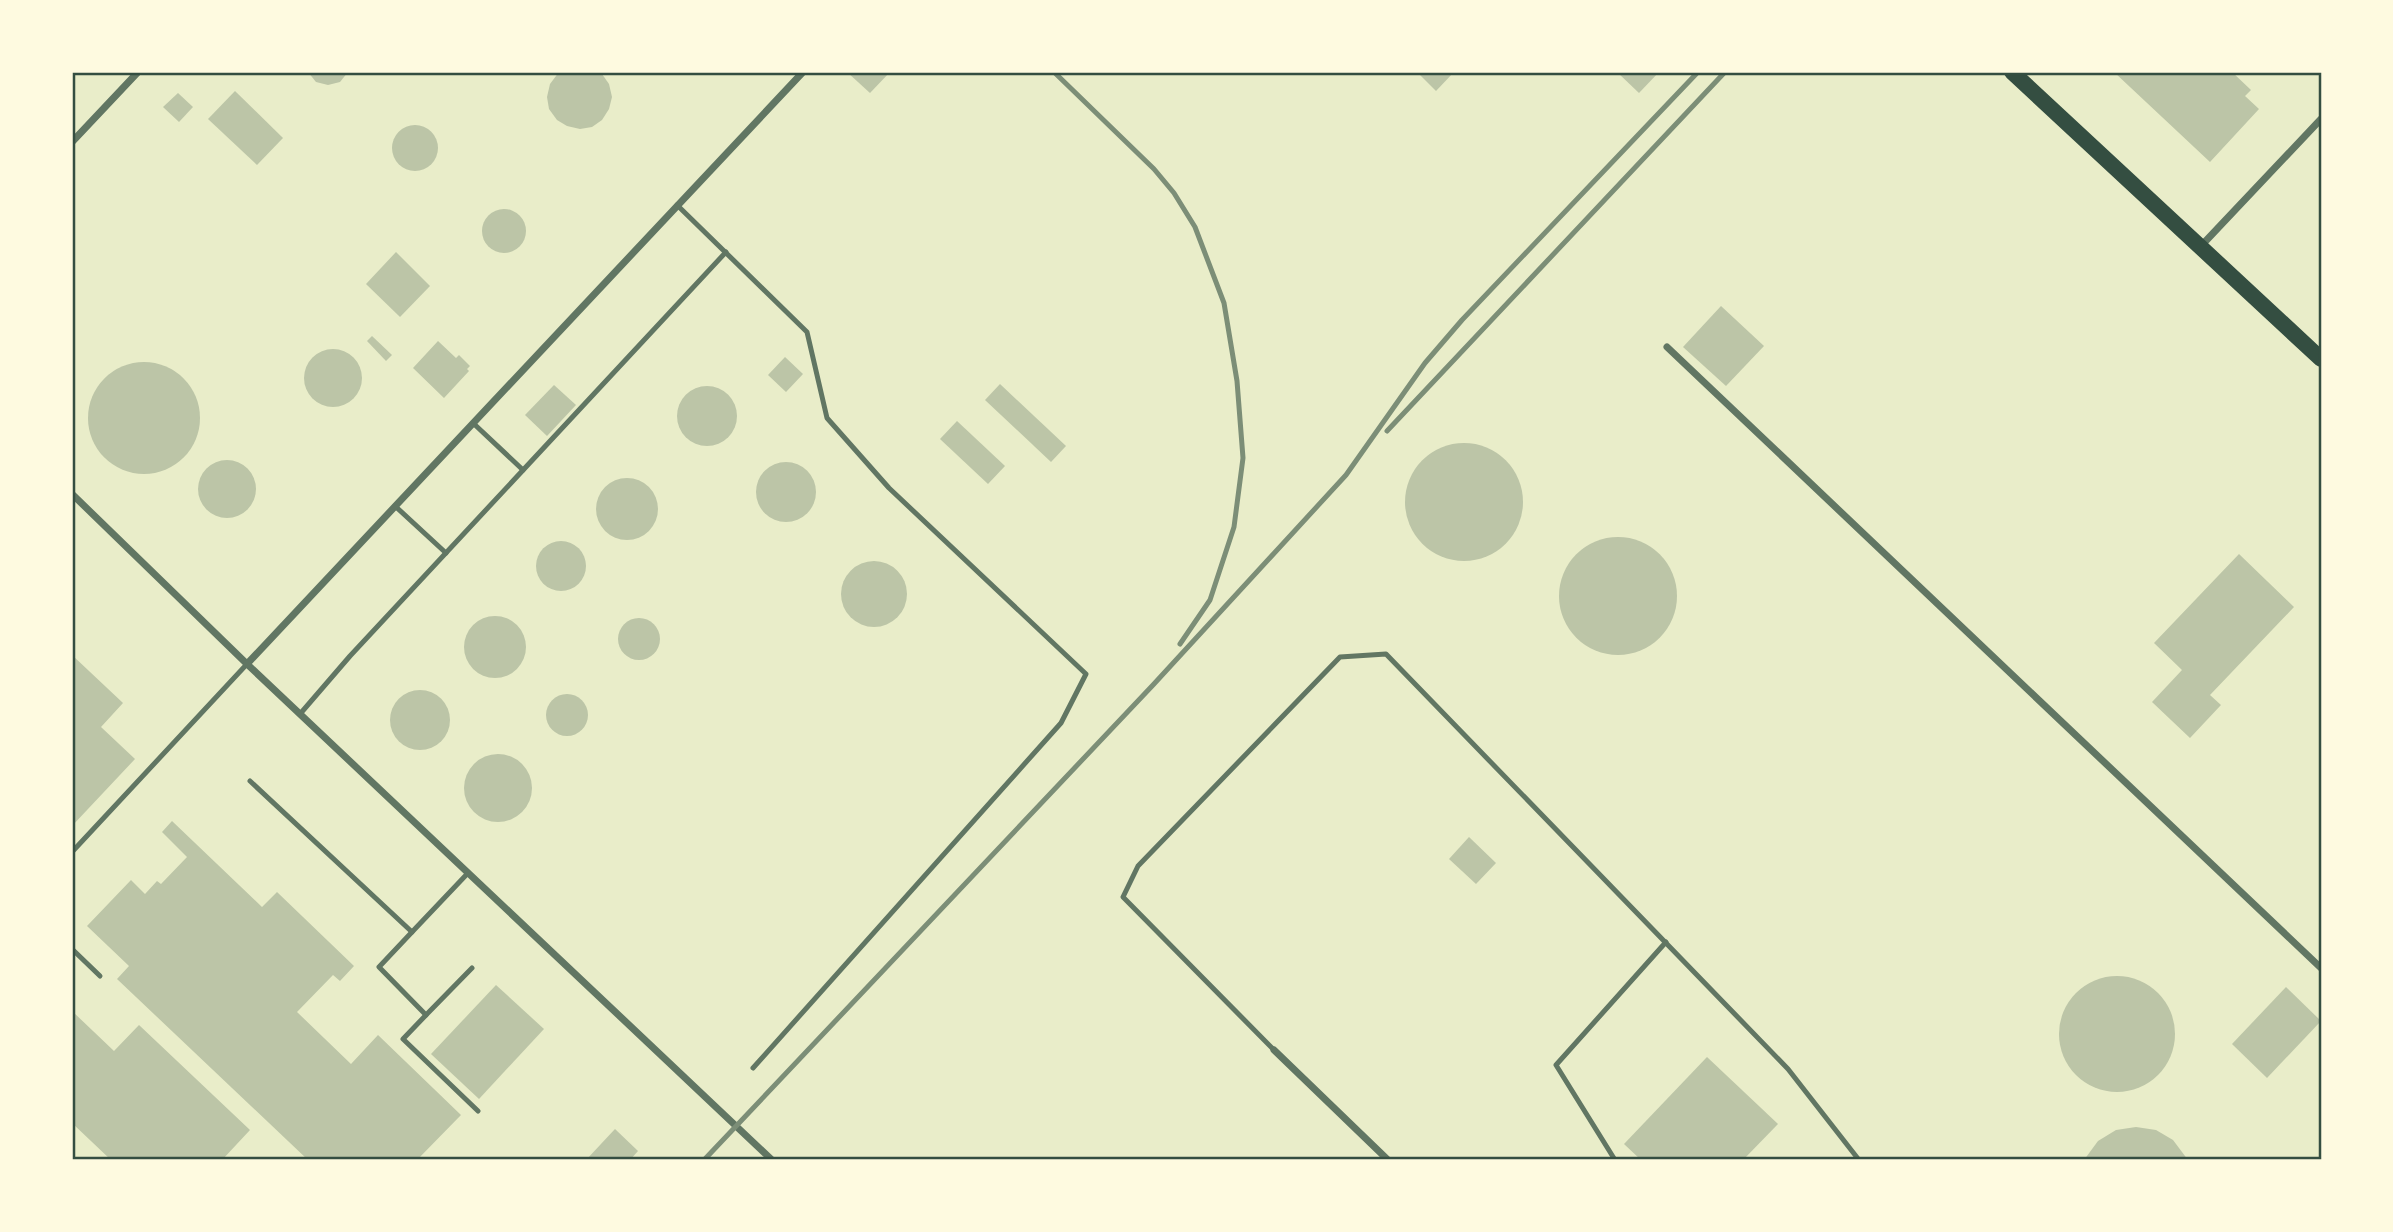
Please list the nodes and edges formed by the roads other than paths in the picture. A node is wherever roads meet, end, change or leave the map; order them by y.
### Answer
1 (138, 72) edge
2 (803, 72) edge
3 (2012, 72) edge
4 (2321, 118) edge
5 (72, 142) edge
6 (677, 205) junction
7 (2201, 246) junction
8 (726, 251) junction
9 (1667, 346) dead end
10 (2321, 359) edge
11 (473, 423) junction
12 (523, 470) junction
13 (72, 494) edge
14 (395, 506) junction
15 (446, 553) junction
16 (247, 664) junction
17 (300, 714) junction
18 (250, 781) dead end
19 (72, 852) edge
20 (468, 873) junction
21 (412, 932) junction
22 (1666, 942) junction
23 (72, 949) edge
24 (472, 968) dead end
25 (2321, 968) edge
26 (100, 976) dead end
27 (426, 1015) junction
28 (1275, 1050) joint
29 (753, 1069) dead end
30 (478, 1111) dead end
31 (772, 1160) edge
32 (1388, 1160) edge
33 (1615, 1160) edge
34 (1859, 1160) edge

1 - 5 street
2 - 6 street
3 - 7 main road
4 - 7 street
6 - 8 lane
6 - 11 street
7 - 10 main road
8 - 12 lane
8 - 29 lane
9 - 25 street
11 - 12 lane
11 - 14 street
12 - 15 lane
13 - 16 street
14 - 15 lane
14 - 16 street
15 - 17 lane
16 - 17 street
16 - 19 lane
17 - 20 street
18 - 21 lane
20 - 21 lane
20 - 31 street
21 - 27 lane
22 - 28 lane
22 - 33 lane
22 - 34 lane
23 - 26 lane
24 - 27 lane
27 - 30 lane
28 - 32 street

